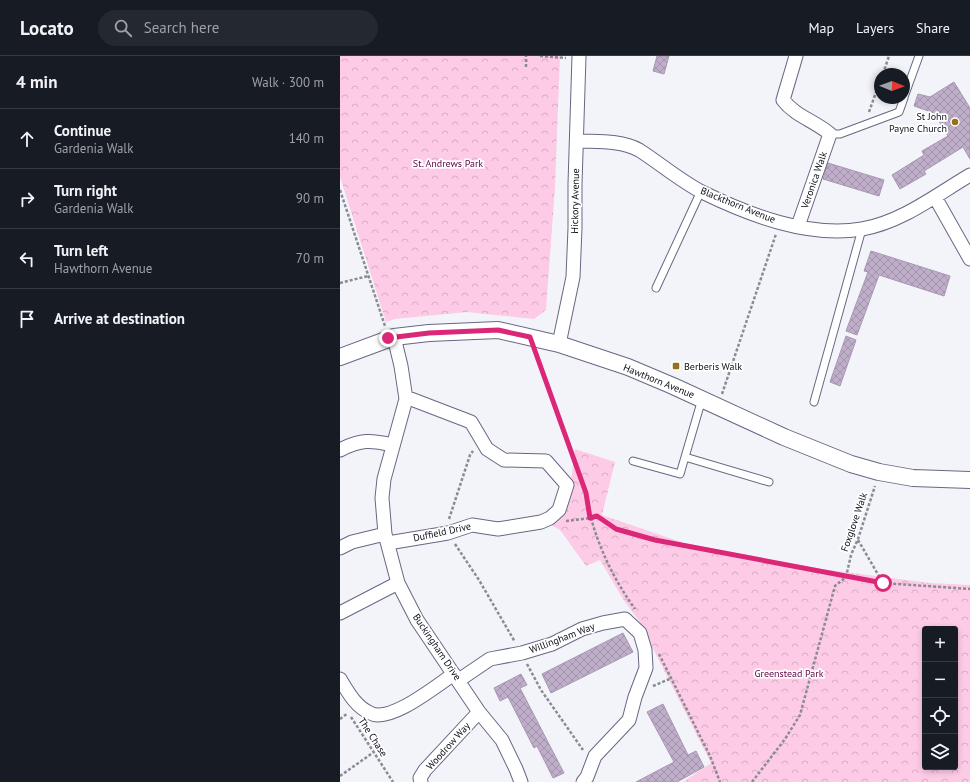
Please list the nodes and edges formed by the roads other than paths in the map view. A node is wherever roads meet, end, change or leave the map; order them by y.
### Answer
1 (796, 56) edge
2 (919, 56) edge
3 (579, 58) edge
4 (910, 81) edge
5 (902, 104) edge
6 (830, 134) junction
7 (577, 141) junction
8 (970, 175) edge
9 (701, 191) junction
10 (935, 197) junction
11 (798, 226) junction
12 (862, 229) junction
13 (970, 259) edge
14 (656, 288) dead end
15 (391, 338) junction
16 (559, 344) junction
17 (340, 356) edge
18 (406, 399) junction
19 (702, 399) junction
20 (814, 402) dead end
21 (393, 445) junction
22 (340, 450) edge
23 (686, 457) junction
24 (633, 461) dead end
25 (970, 480) edge
26 (769, 482) dead end
27 (386, 539) junction
28 (340, 548) edge
29 (398, 583) junction
30 (340, 613) edge
31 (457, 677) junction
32 (340, 679) edge
33 (479, 712) junction
34 (421, 782) edge
35 (521, 782) edge
36 (583, 782) edge

1 - 6 street
2 - 4 lane
3 - 7 street, Hickory Avenue
5 - 6 lane
6 - 11 street, Veronica Walk
7 - 9 street, Blackthorn Avenue
7 - 16 street, Hickory Avenue
8 - 10 street, Blackthorn Avenue
9 - 11 street, Blackthorn Avenue
9 - 14 lane
10 - 12 street, Blackthorn Avenue
10 - 13 street
11 - 12 street, Blackthorn Avenue
12 - 20 lane
15 - 16 street, Hawthorn Avenue
15 - 17 street, Hawthorn Avenue
15 - 18 street, Buckingham Drive
16 - 19 street, Hawthorn Avenue
18 - 21 street, Buckingham Drive
18 - 27 street, Duffield Drive
19 - 23 lane
19 - 25 street, Hawthorn Avenue
21 - 22 street
21 - 27 street, Buckingham Drive
23 - 24 lane
23 - 26 lane
27 - 28 street, Duffield Drive
27 - 29 street, Buckingham Drive
29 - 30 street
29 - 31 street, Buckingham Drive
31 - 32 street, Willingham Way
31 - 33 street, Buckingham Drive
31 - 36 street, Willingham Way
33 - 34 street, Woodrow Way
33 - 35 street, Buckingham Drive

